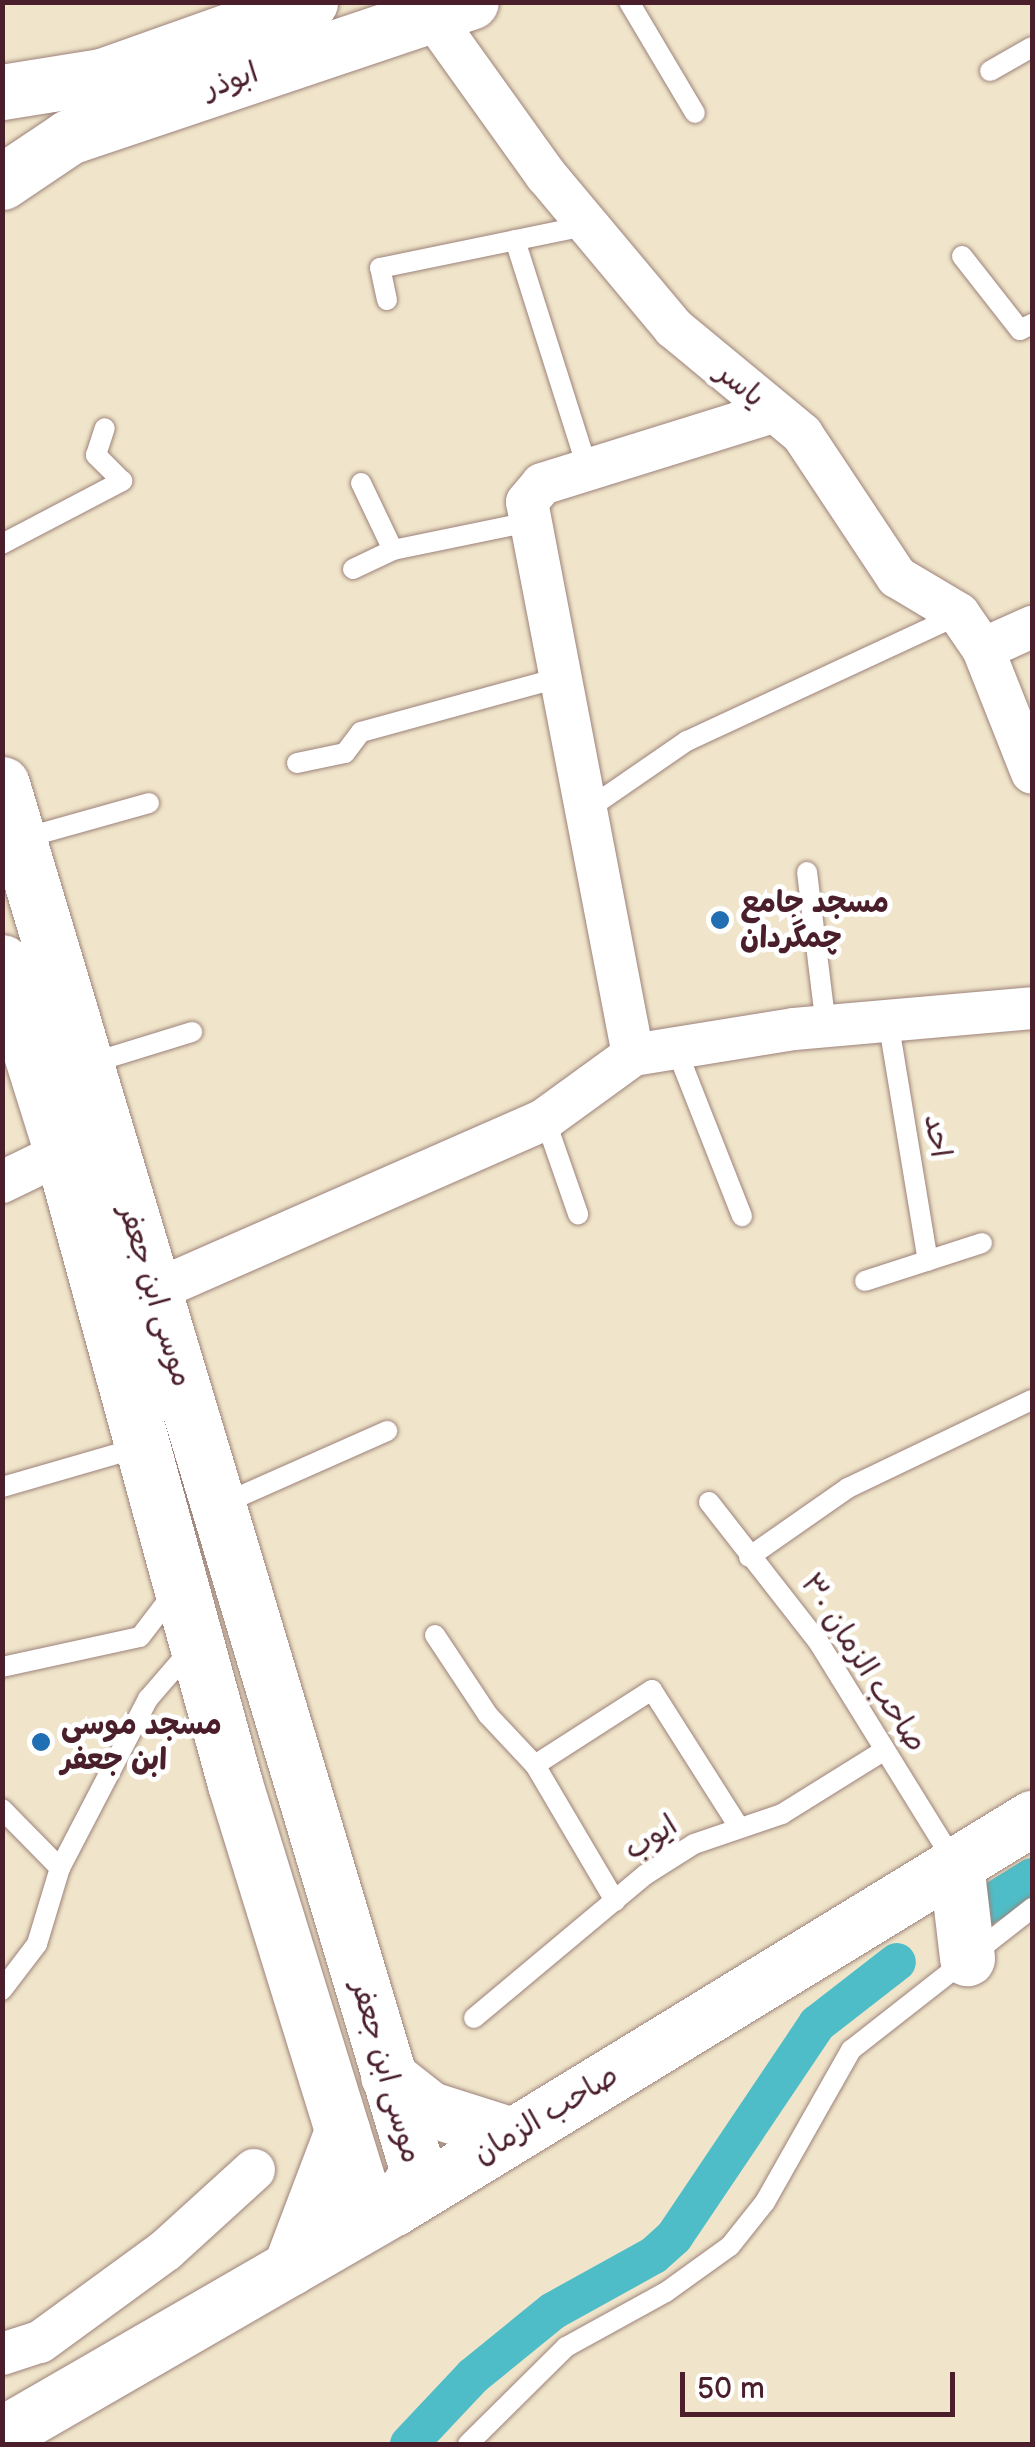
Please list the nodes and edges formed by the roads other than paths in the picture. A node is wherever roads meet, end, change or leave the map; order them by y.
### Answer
1 (629, 2) edge
2 (441, 7) edge
3 (320, 17) edge
4 (1032, 47) edge
5 (990, 71) dead end
6 (2, 92) edge
7 (695, 113) dead end
8 (2, 182) edge
9 (589, 225) junction
10 (516, 240) junction
11 (962, 256) dead end
12 (387, 300) dead end
13 (1032, 324) edge
14 (773, 412) junction
15 (105, 428) dead end
16 (587, 467) junction
17 (361, 483) dead end
18 (530, 522) junction
19 (2, 544) edge
20 (393, 550) junction
21 (353, 569) dead end
22 (959, 614) junction
23 (1032, 627) edge
24 (984, 649) junction
25 (558, 678) junction
26 (297, 764) dead end
27 (1032, 774) edge
28 (2, 784) edge
29 (150, 803) dead end
30 (585, 811) junction
31 (19, 840) junction
32 (807, 872) dead end
33 (2, 962) edge
34 (1032, 1008) edge
35 (888, 1020) junction
36 (826, 1026) junction
37 (192, 1032) dead end
38 (654, 1050) junction
39 (86, 1064) junction
40 (544, 1118) junction
41 (62, 1153) junction
42 (2, 1182) edge
43 (578, 1214) dead end
44 (742, 1216) dead end
45 (982, 1243) dead end
46 (928, 1261) junction
47 (866, 1282) dead end
48 (154, 1291) junction
49 (1032, 1400) edge
50 (387, 1431) dead end
51 (142, 1446) junction
52 (2, 1487) edge
53 (709, 1502) dead end
54 (218, 1506) junction
55 (749, 1557) junction
56 (180, 1584) junction
57 (435, 1636) dead end
58 (196, 1642) junction
59 (2, 1667) edge
60 (885, 1750) junction
61 (534, 1764) junction
62 (2, 1808) edge
63 (1032, 1818) edge
64 (737, 1824) junction
65 (956, 1864) junction
66 (60, 1868) junction
67 (332, 1883) junction
68 (614, 1901) junction
69 (272, 1904) junction
70 (1032, 1908) edge
71 (967, 1958) junction
72 (2, 1990) edge
73 (474, 2018) dead end
74 (388, 2076) junction
75 (342, 2130) junction
76 (512, 2136) junction
77 (254, 2170) dead end
78 (394, 2208) junction
79 (290, 2268) junction
80 (2, 2354) edge
81 (2, 2434) edge
82 (468, 2444) edge

1 - 7 lane
2 - 3 street, ابوذر
2 - 9 street, یاسر
3 - 6 street, ابوذر
3 - 8 street, ابوذر
4 - 5 lane
9 - 10 lane
9 - 14 street, یاسر
10 - 12 lane
10 - 16 lane
11 - 13 lane
14 - 16 street
14 - 22 street, یاسر
15 - 19 lane
16 - 18 street
17 - 20 lane
18 - 20 lane
18 - 25 street
20 - 21 lane
22 - 24 street, یاسر
22 - 30 lane
23 - 24 street
24 - 27 street, یاسر
25 - 26 lane
25 - 30 street
28 - 31 street, موسی ابن جعفر
29 - 31 lane
30 - 38 street
31 - 39 street, موسی ابن جعفر
32 - 36 lane
33 - 41 street, موسی ابن جعفر
34 - 35 street
35 - 36 street
35 - 46 lane, احد
36 - 38 street
37 - 39 lane
38 - 40 street
38 - 44 lane
39 - 48 street, موسی ابن جعفر
40 - 43 lane
40 - 48 street
41 - 42 street
41 - 51 street, موسی ابن جعفر
45 - 46 lane
46 - 47 lane
48 - 54 street, موسی ابن جعفر
49 - 55 lane
50 - 54 lane
51 - 52 lane
51 - 56 street, موسی ابن جعفر
53 - 55 lane, صاحب الزمان ۳۰
54 - 67 street, موسی ابن جعفر
55 - 60 lane, صاحب الزمان ۳۰
56 - 58 street, موسی ابن جعفر
56 - 59 lane
57 - 61 lane
58 - 66 lane
58 - 69 street, موسی ابن جعفر
60 - 64 lane, ایوب
60 - 65 lane, صاحب الزمان ۳۰
61 - 64 lane
61 - 68 lane
62 - 66 lane
63 - 65 street, صاحب الزمان
64 - 68 lane, ایوب
65 - 71 street
65 - 76 street, صاحب الزمان
66 - 72 lane
67 - 69 street
67 - 74 street, موسی ابن جعفر
68 - 73 lane, ایوب
69 - 75 street, موسی ابن جعفر
70 - 71 lane
71 - 82 lane
74 - 76 street
74 - 78 street, موسی ابن جعفر
75 - 78 street, موسی ابن جعفر
75 - 79 street
76 - 78 street, صاحب الزمان
77 - 80 street
78 - 79 street, صاحب الزمان
79 - 81 street, صاحب الزمان

